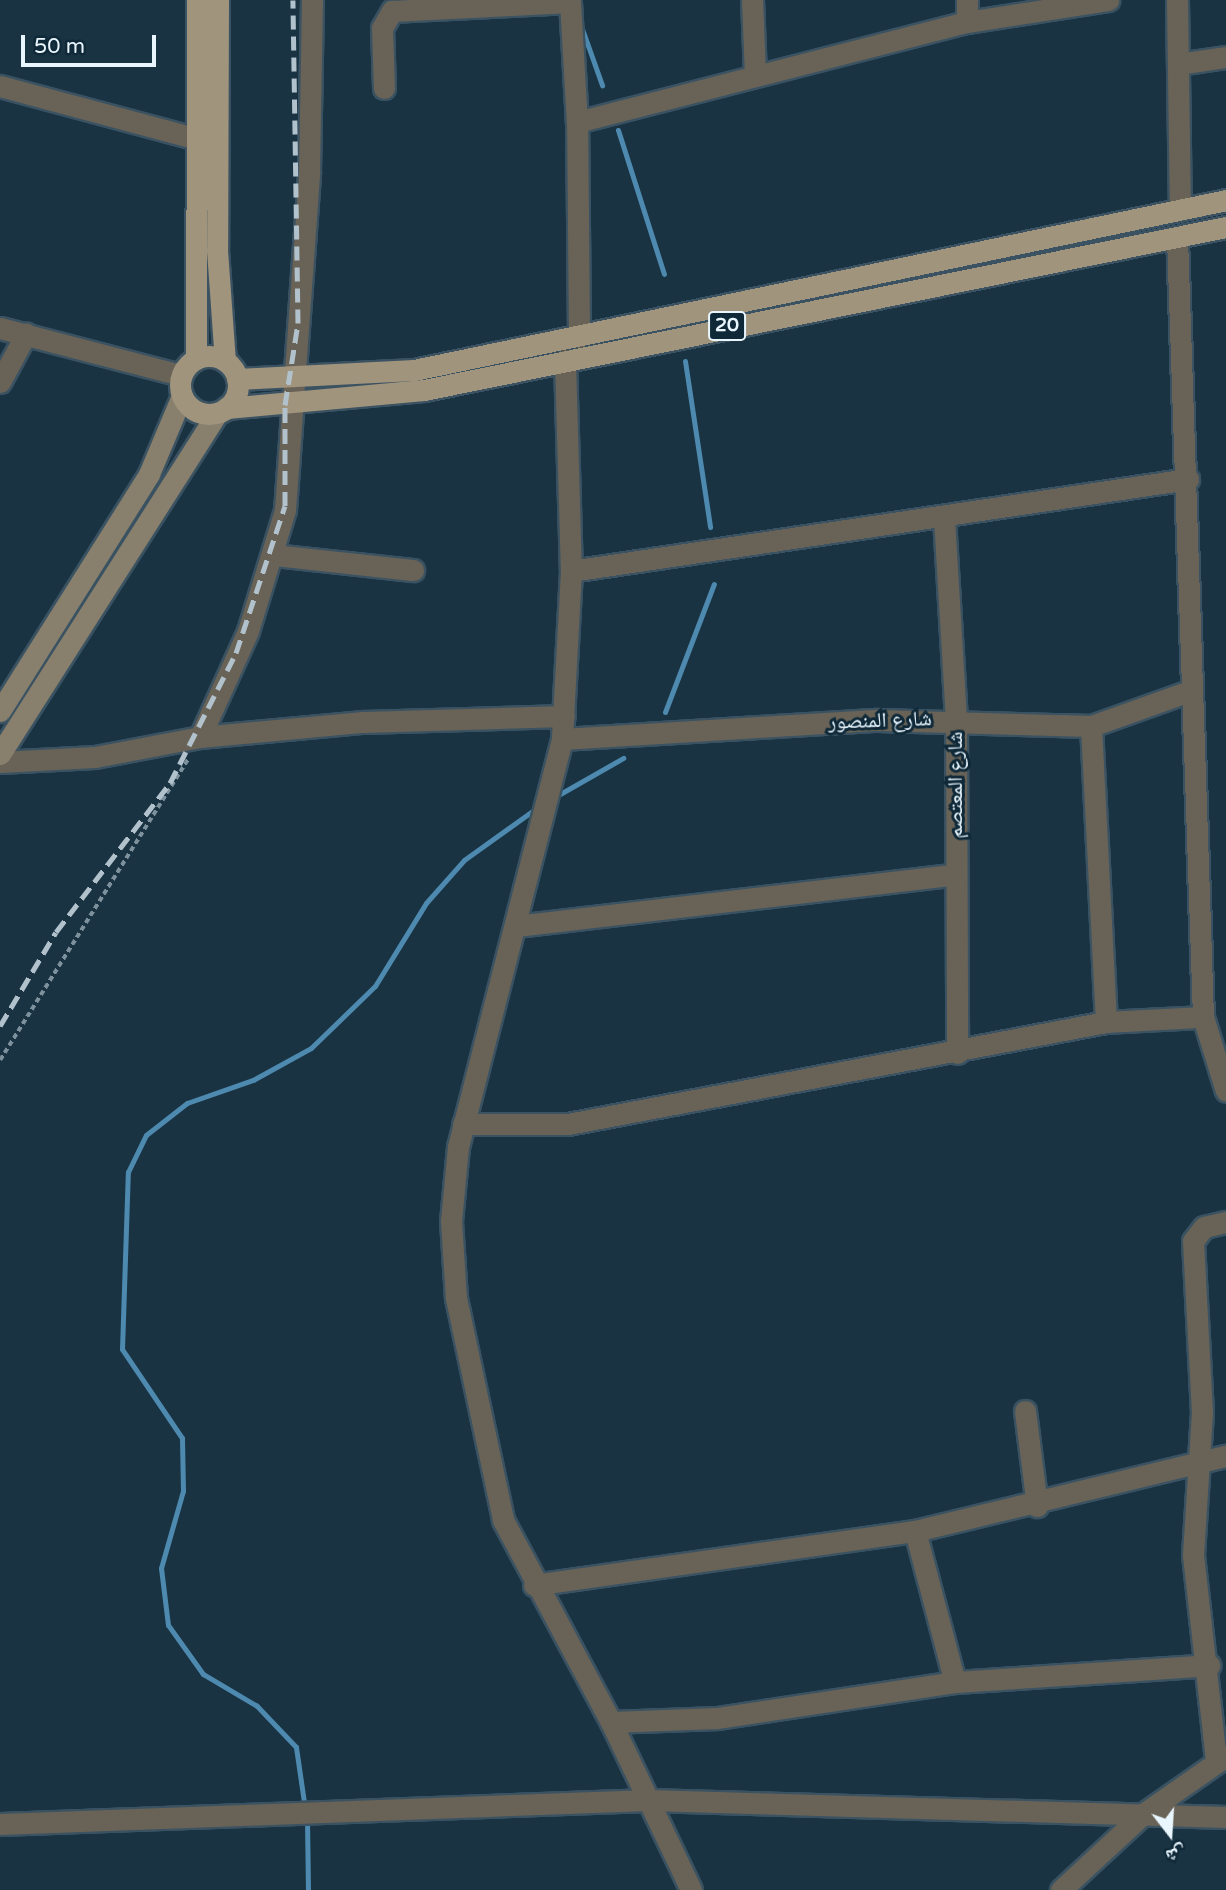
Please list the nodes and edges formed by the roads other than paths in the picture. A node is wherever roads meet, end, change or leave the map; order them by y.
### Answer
1 (197, 0) edge
2 (218, 0) edge
3 (312, 0) edge
4 (752, 0) edge
5 (967, 0) edge
6 (1108, 0) edge
7 (1177, 0) edge
8 (570, 1) edge
9 (967, 22) junction
10 (1226, 57) edge
11 (1178, 64) junction
12 (755, 75) junction
13 (0, 86) edge
14 (384, 88) dead end
15 (577, 122) junction
16 (194, 138) junction
17 (1226, 200) edge
18 (1180, 210) junction
19 (1226, 228) edge
20 (1177, 237) junction
21 (0, 328) edge
22 (26, 334) junction
23 (579, 337) junction
24 (196, 359) junction
25 (565, 360) junction
26 (231, 370) junction
27 (298, 378) junction
28 (0, 382) edge
29 (182, 386) junction
30 (295, 405) junction
31 (221, 411) junction
32 (1188, 479) junction
33 (944, 518) junction
34 (274, 555) junction
35 (413, 570) dead end
36 (571, 571) junction
37 (1192, 690) junction
38 (0, 711) edge
39 (564, 716) junction
40 (956, 719) junction
41 (1091, 726) junction
42 (200, 737) junction
43 (560, 748) junction
44 (0, 754) edge
45 (0, 762) edge
46 (956, 874) junction
47 (516, 926) junction
48 (1203, 1017) junction
49 (1106, 1022) junction
50 (957, 1053) junction
51 (1226, 1091) edge
52 (463, 1124) junction
53 (1226, 1222) edge
54 (1025, 1411) dead end
55 (1226, 1456) edge
56 (1197, 1465) junction
57 (1037, 1506) junction
58 (915, 1531) junction
59 (534, 1585) junction
60 (1209, 1665) junction
61 (955, 1682) junction
62 (611, 1722) junction
63 (1221, 1758) edge
64 (649, 1800) junction
65 (1143, 1814) junction
66 (1226, 1817) edge
67 (0, 1824) edge
68 (691, 1890) edge
69 (1061, 1890) edge

1 - 16 main road
2 - 26 main road
3 - 27 street
4 - 12 street
5 - 9 street
6 - 9 street
7 - 11 street
8 - 14 street
8 - 15 street
9 - 12 street
10 - 11 street
11 - 18 street
12 - 15 street
13 - 16 street
15 - 23 street
16 - 24 main road
17 - 18 main road, 20
18 - 23 main road, 20
19 - 20 main road, 20
20 - 25 main road, 20
20 - 32 street
21 - 22 street
22 - 28 street
22 - 29 street
23 - 27 main road, 20
24 - 26 main road, 20
24 - 29 main road
25 - 30 main road, 20
25 - 36 street
26 - 27 main road, 20
26 - 31 main road
27 - 30 street
29 - 31 main road, 20
29 - 38 main road
30 - 31 main road, 20
30 - 34 street
31 - 44 main road
32 - 33 street
32 - 37 street
33 - 36 street
33 - 40 street, شارع المعتصم
34 - 35 street
34 - 42 street
36 - 39 street
37 - 41 street, شارع المنصور
37 - 48 street
39 - 42 street
39 - 43 street
40 - 41 street, شارع المنصور
40 - 43 street, شارع المنصور
40 - 46 street, شارع المعتصم
41 - 49 street
42 - 45 street
43 - 47 street
46 - 47 street
46 - 50 street, شارع المعتصم
47 - 52 street
48 - 49 street
48 - 51 street
49 - 50 street
50 - 52 street
52 - 59 street
53 - 56 street
54 - 57 street
55 - 56 street
56 - 57 street
56 - 60 street
57 - 58 street
58 - 59 street
58 - 61 street
59 - 62 street
60 - 61 street
60 - 63 street
61 - 62 street
62 - 64 street
63 - 65 street
64 - 65 street
64 - 67 street
64 - 68 street
65 - 66 street
65 - 69 street

